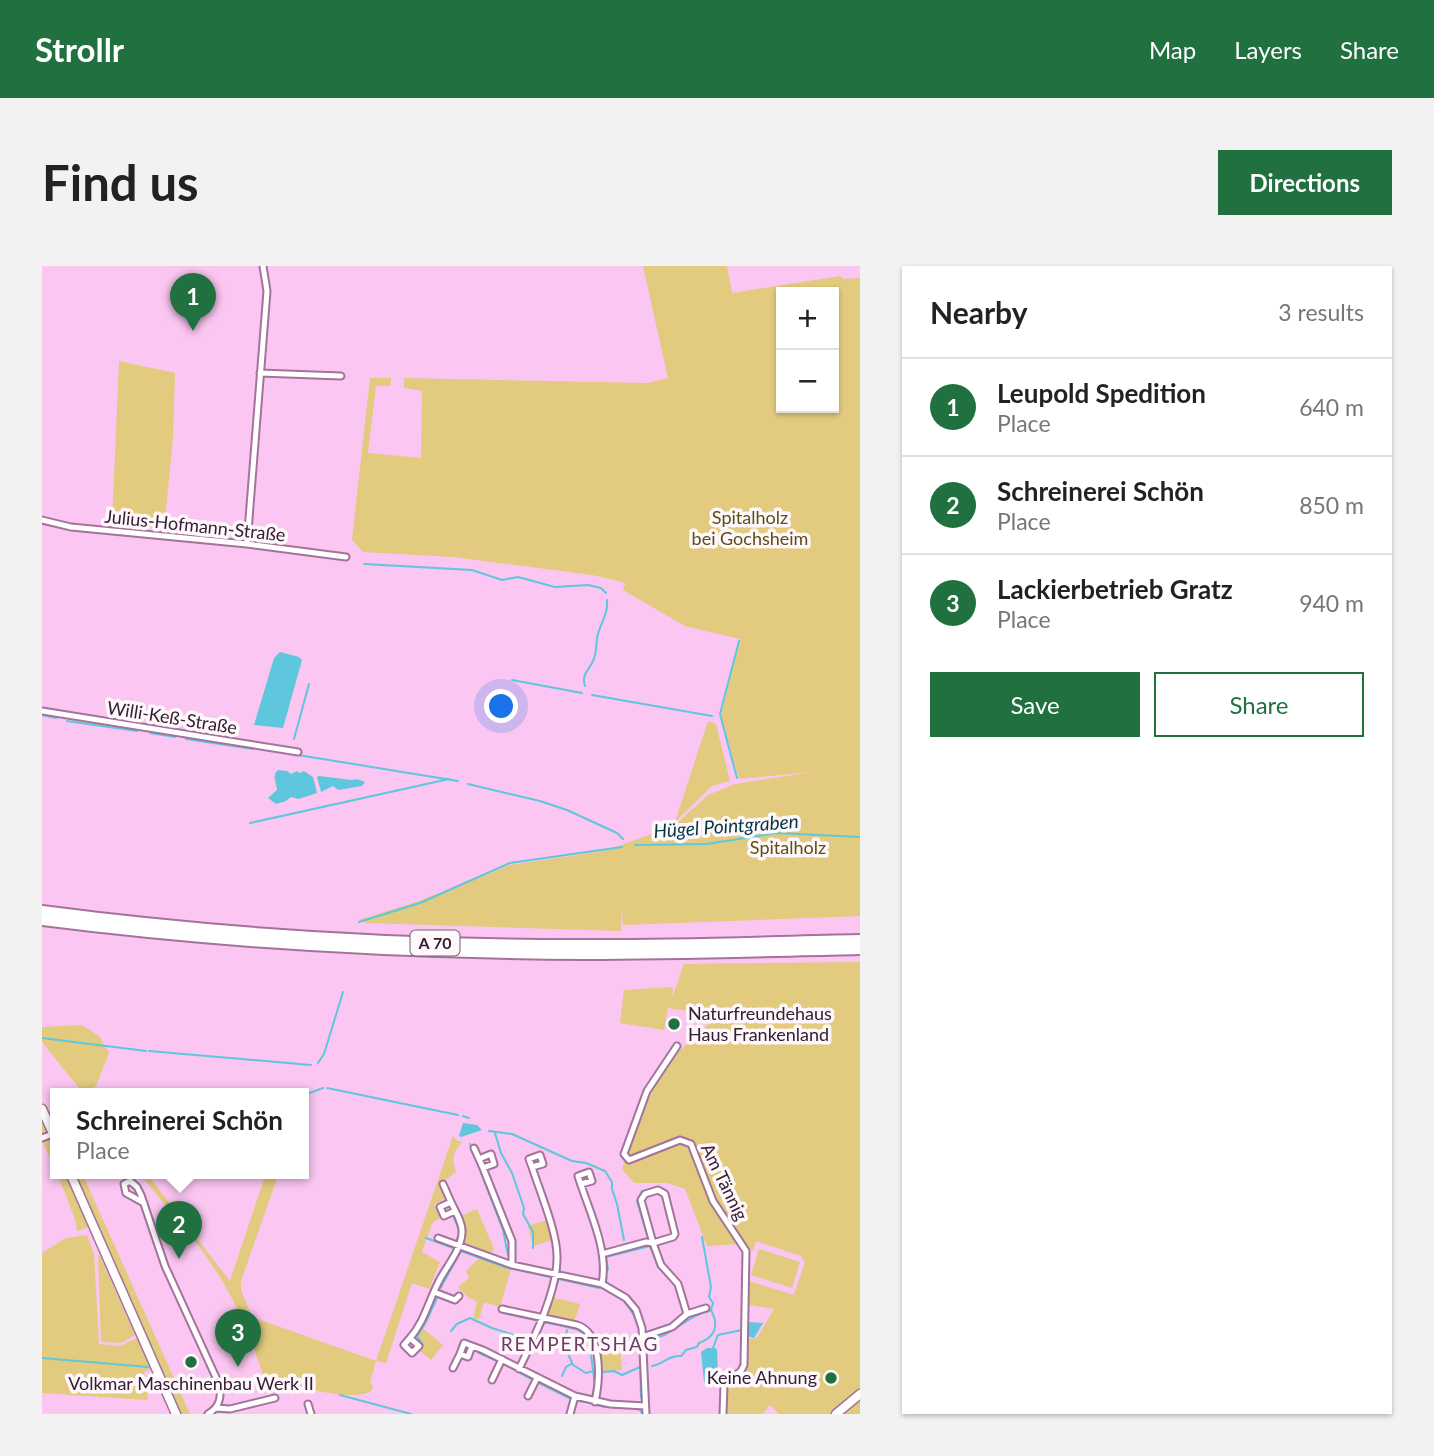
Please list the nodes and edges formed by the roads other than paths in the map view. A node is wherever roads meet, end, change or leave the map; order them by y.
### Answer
1 (263, 266) edge
2 (260, 373) junction
3 (341, 376) dead end
4 (42, 520) edge
5 (247, 544) junction
6 (346, 557) dead end
7 (42, 711) edge
8 (298, 752) dead end
9 (42, 911) edge
10 (42, 919) edge
11 (860, 940) edge
12 (860, 949) edge
13 (677, 1046) dead end
14 (474, 1148) dead end
15 (479, 1159) junction
16 (532, 1167) dead end
17 (483, 1168) junction
18 (73, 1179) edge
19 (443, 1184) dead end
20 (581, 1184) dead end
21 (451, 1202) junction
22 (144, 1203) dead end
23 (455, 1211) junction
24 (438, 1238) dead end
25 (653, 1243) junction
26 (459, 1246) junction
27 (602, 1254) junction
28 (512, 1265) junction
29 (555, 1274) junction
30 (602, 1284) junction
31 (434, 1292) junction
32 (459, 1296) dead end
33 (706, 1308) dead end
34 (502, 1309) dead end
35 (687, 1314) junction
36 (541, 1318) junction
37 (642, 1337) junction
38 (410, 1338) dead end
39 (502, 1359) junction
40 (453, 1368) dead end
41 (519, 1368) junction
42 (537, 1378) junction
43 (492, 1380) dead end
44 (860, 1394) edge
45 (528, 1396) dead end
46 (575, 1396) junction
47 (275, 1398) dead end
48 (595, 1402) junction
49 (308, 1404) dead end
50 (610, 1404) junction
51 (645, 1406) junction
52 (216, 1408) junction
53 (176, 1414) edge
54 (208, 1414) edge
55 (311, 1414) edge
56 (570, 1414) edge
57 (608, 1414) edge
58 (646, 1414) edge
59 (723, 1414) edge
60 (836, 1414) edge

1 - 2 street
2 - 3 street
2 - 5 street
4 - 5 street, Julius-Hofmann-Straße
5 - 6 street, Julius-Hofmann-Straße
7 - 8 street, Willi-Keß-Straße
9 - 11 highway, A 70
10 - 12 highway, A 70
13 - 59 street, Am Tännig
14 - 15 street
15 - 17 street
15 - 17 street
16 - 29 street
17 - 28 street
18 - 53 main road
19 - 21 street
20 - 27 street
21 - 23 street
21 - 23 street
22 - 52 street
23 - 26 street
24 - 26 street
25 - 25 street
25 - 27 street
25 - 35 street
26 - 28 street
26 - 31 street
27 - 30 street
28 - 29 street
29 - 30 street
29 - 36 street
30 - 37 street
31 - 32 street
31 - 38 street
33 - 35 street
34 - 36 street
35 - 37 street
36 - 41 street
36 - 48 street
37 - 51 street
39 - 40 street
39 - 41 street
39 - 43 street
41 - 42 street
42 - 45 street
42 - 46 street
44 - 60 main road
46 - 48 street
46 - 56 street
47 - 52 street
48 - 50 street
49 - 55 street
50 - 51 street
50 - 57 street
51 - 58 street
52 - 54 street

